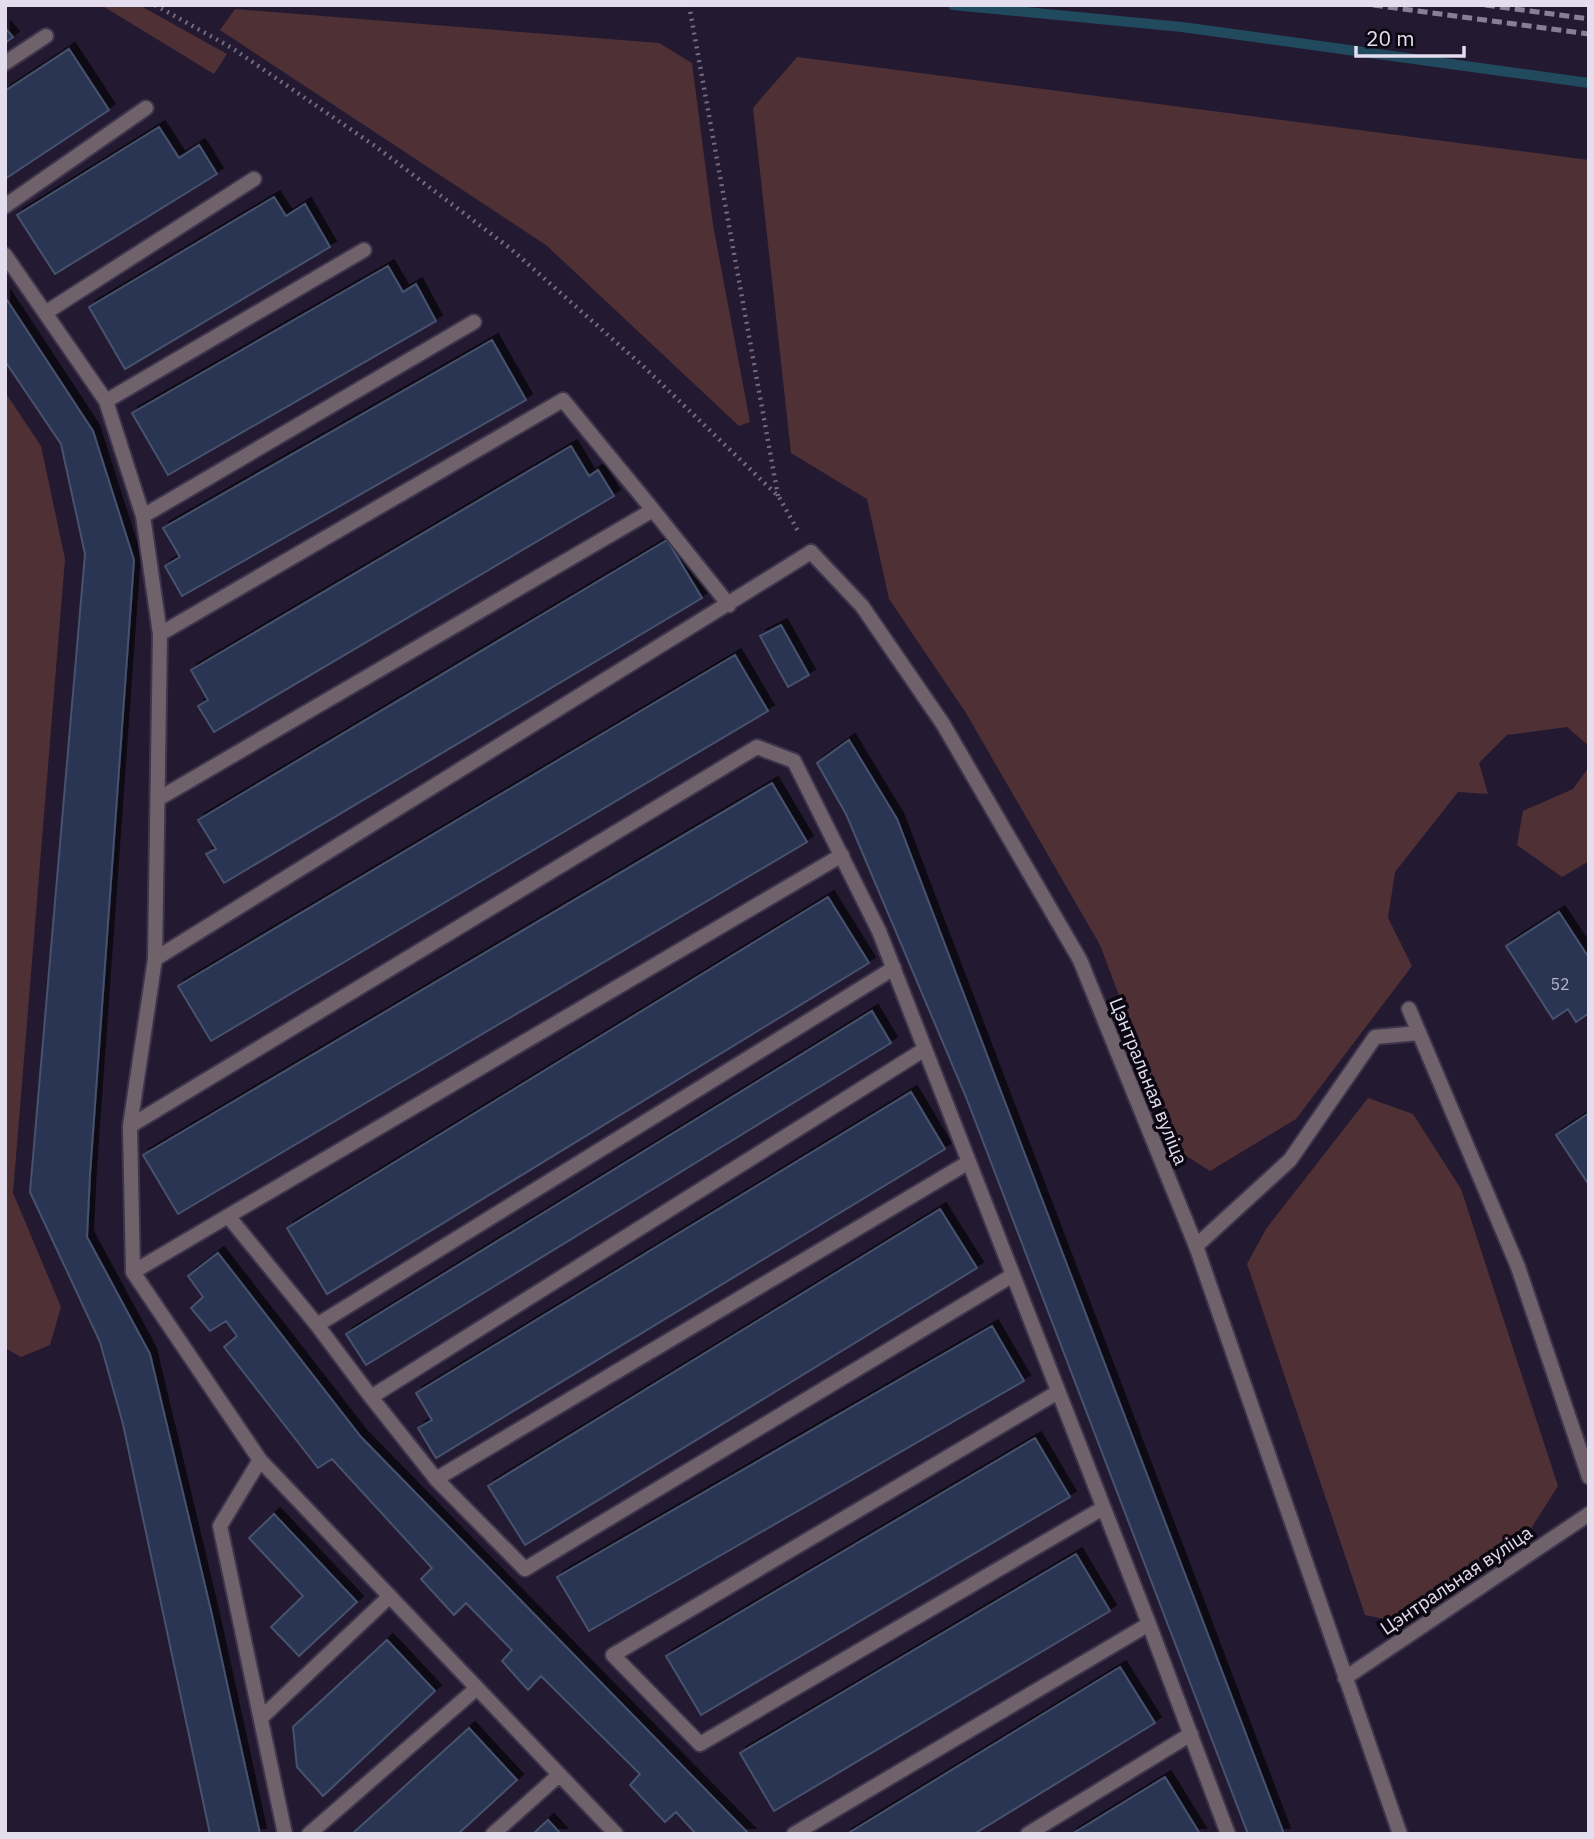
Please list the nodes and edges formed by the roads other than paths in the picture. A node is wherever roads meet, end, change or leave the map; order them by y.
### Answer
1 (46, 36) dead end
2 (5, 63) edge
3 (146, 108) dead end
4 (254, 179) dead end
5 (5, 206) edge
6 (364, 250) dead end
7 (5, 255) edge
8 (45, 313) junction
9 (474, 322) dead end
10 (106, 401) junction
11 (653, 510) junction
12 (143, 516) junction
13 (729, 605) junction
14 (160, 634) junction
15 (158, 799) junction
16 (842, 855) junction
17 (155, 960) junction
18 (894, 968) junction
19 (1409, 1009) dead end
20 (1419, 1033) junction
21 (925, 1049) junction
22 (130, 1126) junction
23 (969, 1162) junction
24 (228, 1216) junction
25 (1196, 1246) junction
26 (134, 1272) junction
27 (1013, 1275) junction
28 (317, 1325) junction
29 (1058, 1392) junction
30 (371, 1397) junction
31 (260, 1460) junction
32 (1589, 1477) edge
33 (436, 1479) junction
34 (1103, 1508) junction
35 (1589, 1514) edge
36 (390, 1597) junction
37 (1149, 1624) junction
38 (1345, 1678) junction
39 (477, 1688) junction
40 (261, 1718) junction
41 (1191, 1734) junction
42 (559, 1775) junction
43 (285, 1834) edge
44 (309, 1834) edge
45 (494, 1834) edge
46 (616, 1834) edge
47 (794, 1834) edge
48 (1028, 1834) edge
49 (1228, 1834) edge
50 (1400, 1834) edge

1 - 2 street
3 - 5 street
4 - 8 street
6 - 10 street
7 - 8 street
8 - 10 street
9 - 12 street
10 - 12 street
11 - 13 street
11 - 14 street
11 - 15 street
12 - 14 street
13 - 17 street
13 - 25 street, Цэнтральная вуліца
14 - 15 street
15 - 17 street
16 - 18 street
16 - 22 street
16 - 24 street
17 - 22 street
18 - 21 street
18 - 28 street
19 - 20 street
20 - 25 street
20 - 32 street
21 - 23 street
21 - 30 street
22 - 26 street
23 - 27 street
23 - 33 street
24 - 26 street
24 - 28 street
25 - 38 street, Цэнтральная вуліца
26 - 31 street
27 - 29 street
27 - 33 street
28 - 30 street
29 - 34 street
29 - 34 street
30 - 33 street
31 - 36 street
31 - 40 street
34 - 37 street
35 - 38 street, Цэнтральная вуліца
36 - 39 street
36 - 40 street
37 - 41 street
37 - 47 street
38 - 50 street, Цэнтральная вуліца
39 - 42 street
39 - 44 street
40 - 43 street
41 - 48 street
41 - 49 street
42 - 45 street
42 - 46 street

